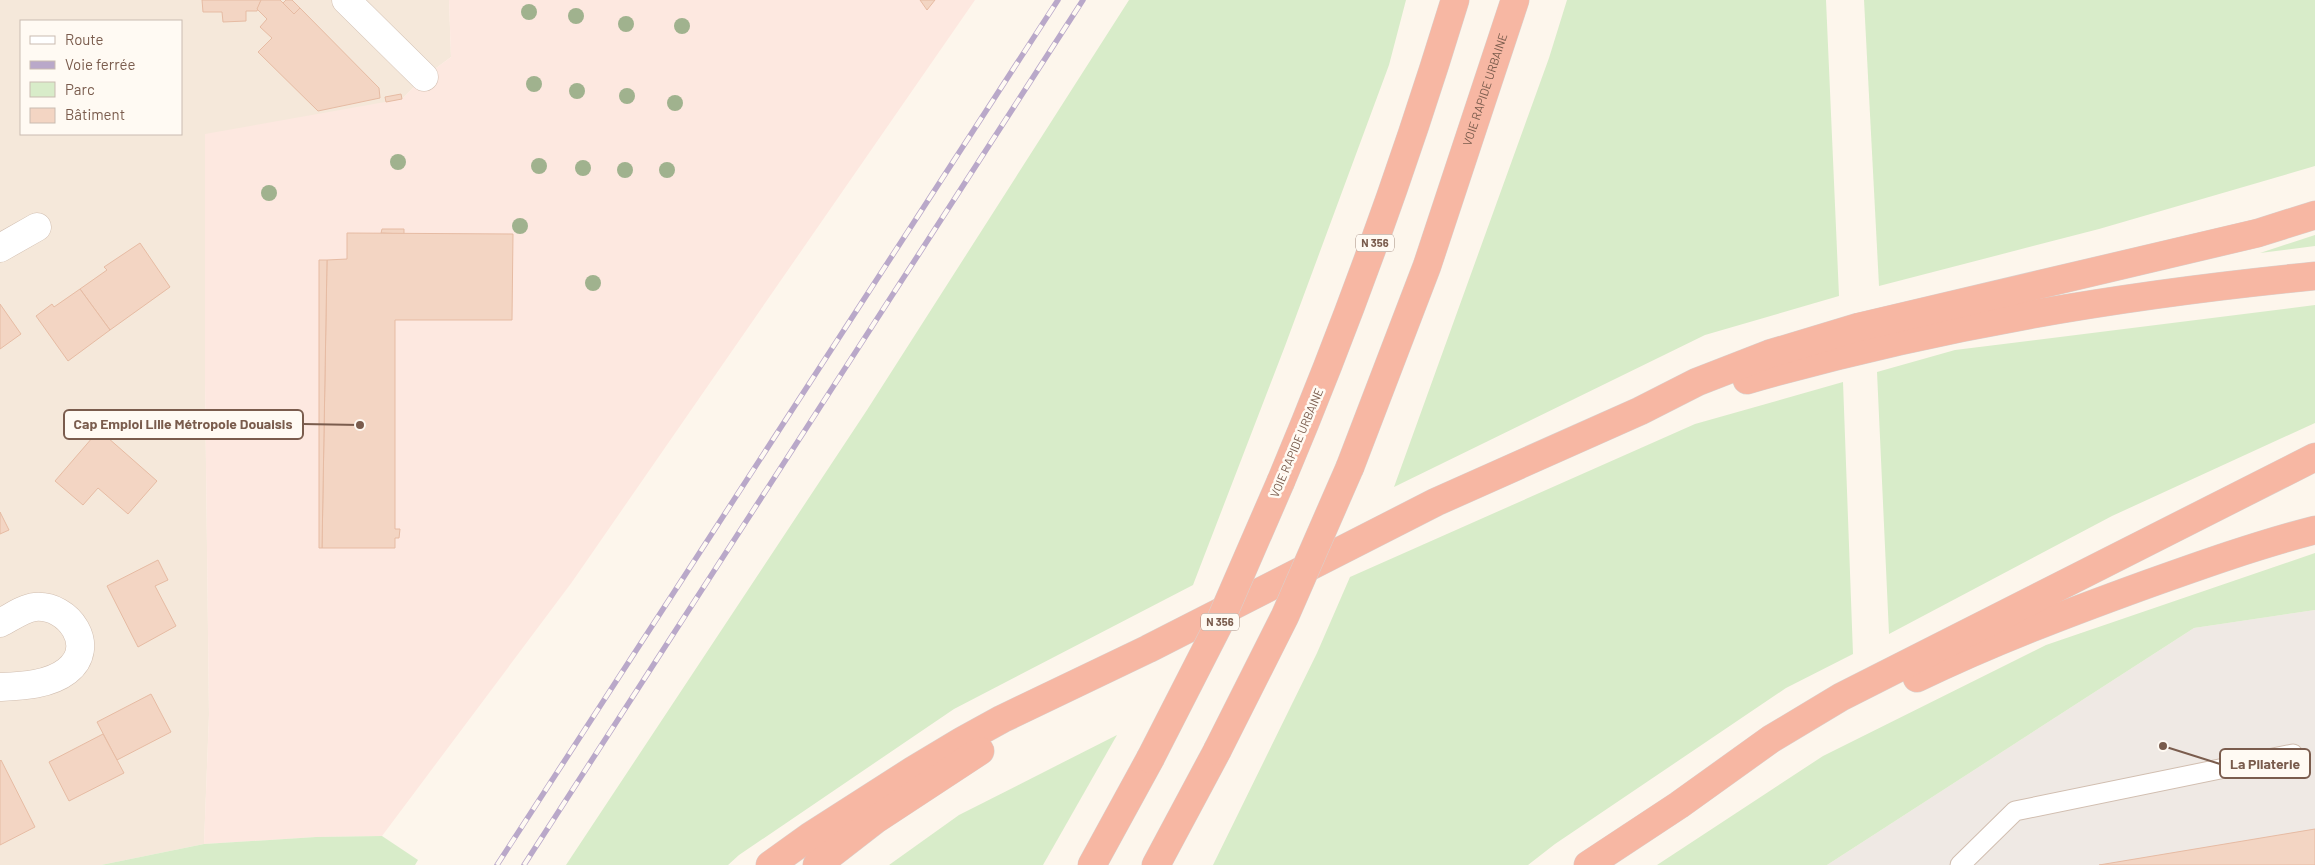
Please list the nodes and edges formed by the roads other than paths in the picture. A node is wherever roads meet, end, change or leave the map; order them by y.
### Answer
1 (346, 0) edge
2 (1455, 0) edge
3 (1515, 0) edge
4 (424, 77) dead end
5 (2315, 215) edge
6 (37, 227) dead end
7 (0, 248) edge
8 (2315, 276) edge
9 (1640, 411) junction
10 (2315, 457) edge
11 (2315, 530) edge
12 (0, 623) edge
13 (1148, 649) junction
14 (0, 687) edge
15 (2293, 754) dead end
16 (1679, 805) junction
17 (770, 865) edge
18 (817, 865) edge
19 (1092, 865) edge
20 (1156, 865) edge
21 (1588, 865) edge
22 (1960, 865) edge

1 - 4 street
2 - 19 highway, VOIE RAPIDE URBAINE / N 356, bridge
3 - 20 highway, VOIE RAPIDE URBAINE, bridge
5 - 9 highway
6 - 7 street
8 - 9 highway
9 - 13 highway
10 - 16 highway
11 - 16 highway
12 - 14 street
13 - 17 highway
13 - 18 highway
15 - 22 lane
16 - 21 highway

